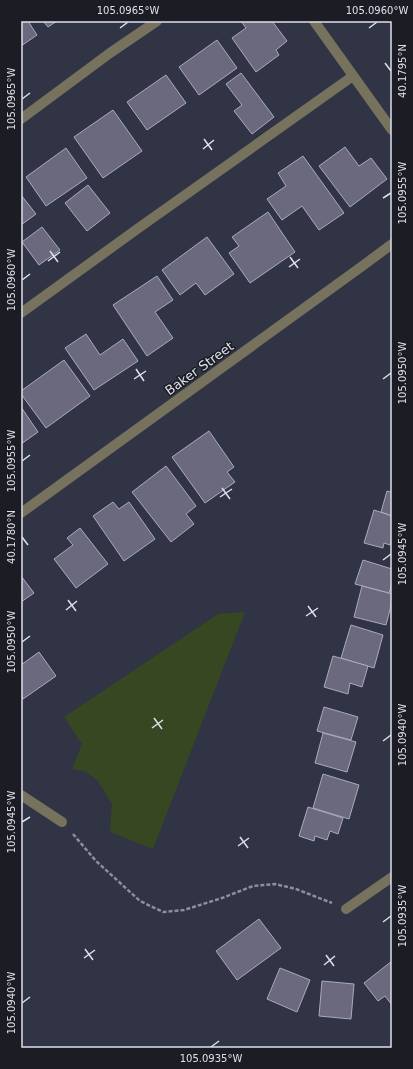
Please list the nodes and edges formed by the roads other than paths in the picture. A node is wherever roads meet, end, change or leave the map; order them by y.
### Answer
1 (157, 21) edge
2 (314, 21) edge
3 (353, 76) junction
4 (21, 119) edge
5 (392, 130) edge
6 (392, 244) edge
7 (21, 313) edge
8 (21, 513) edge
9 (21, 794) edge
10 (62, 822) road end
11 (392, 877) edge
12 (346, 909) road end

1 - 4 street
2 - 3 street
3 - 5 street
3 - 7 street
6 - 8 street, Baker Street
9 - 10 street
11 - 12 street

